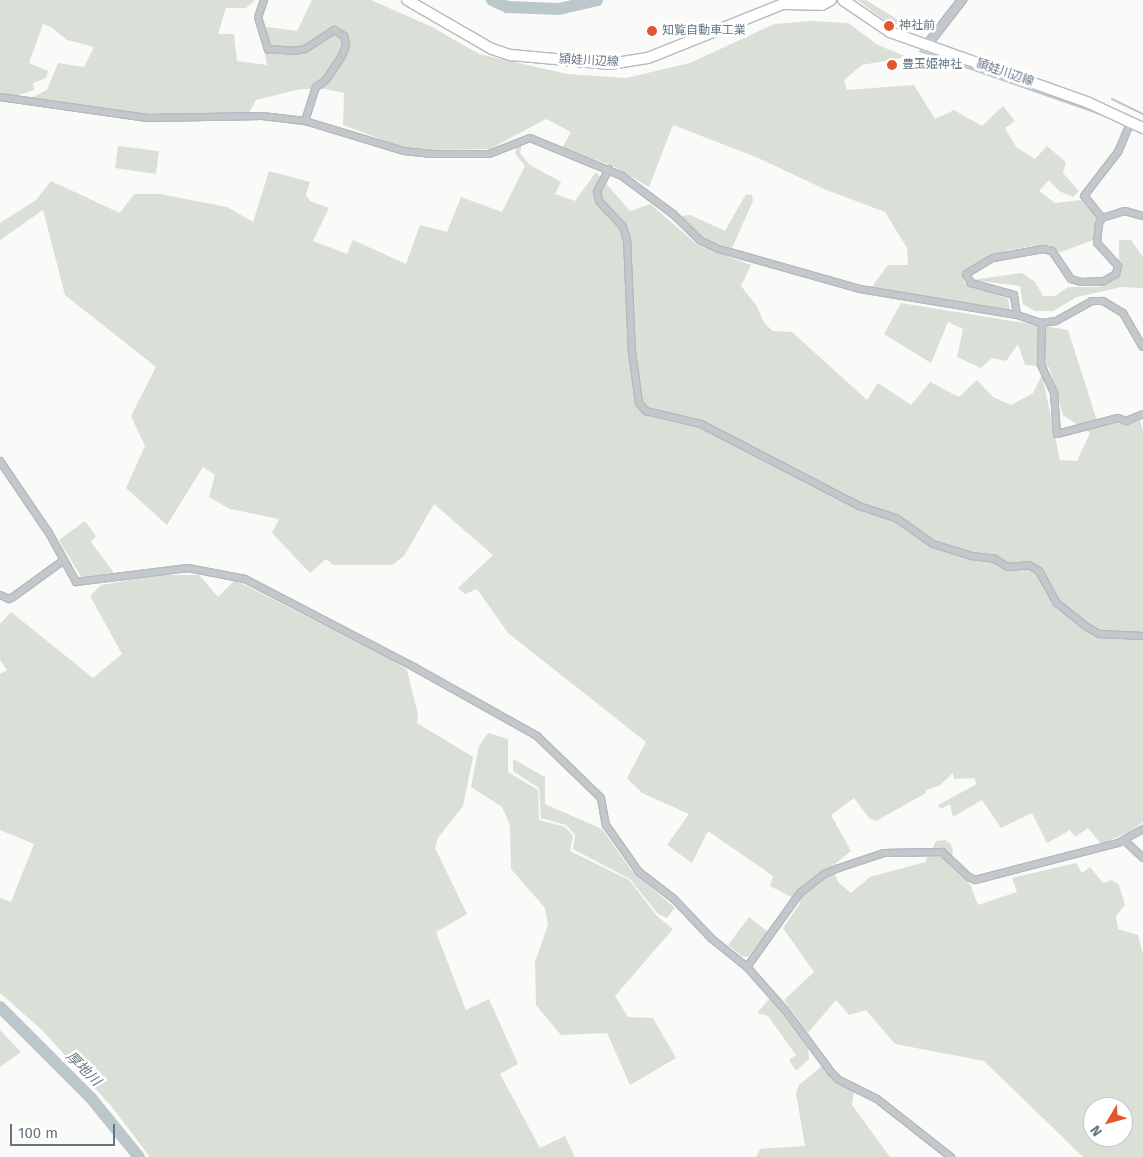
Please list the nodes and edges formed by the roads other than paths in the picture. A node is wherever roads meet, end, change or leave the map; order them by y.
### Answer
1 (264, 0) edge
2 (407, 0) edge
3 (832, 0) edge
4 (843, 0) edge
5 (962, 0) edge
6 (927, 45) junction
7 (0, 97) edge
8 (1131, 120) junction
9 (305, 122) junction
10 (1143, 128) edge
11 (609, 169) junction
12 (1143, 216) edge
13 (1102, 218) junction
14 (1017, 315) junction
15 (1042, 324) junction
16 (1143, 348) edge
17 (1143, 414) edge
18 (0, 461) edge
19 (64, 560) junction
20 (0, 595) edge
21 (1143, 636) edge
22 (1143, 829) edge
23 (1124, 841) junction
24 (1143, 858) edge
25 (746, 967) junction
26 (951, 1157) edge

1 - 9 street
2 - 3 main road, 頴娃川辺線
4 - 6 main road, 頴娃川辺線
5 - 6 street
6 - 8 main road, 頴娃川辺線
7 - 9 street
8 - 10 main road, 頴娃川辺線
8 - 13 street
9 - 11 street
11 - 14 street
11 - 21 street
12 - 13 street
13 - 14 street
14 - 15 street
15 - 16 street
15 - 17 street
18 - 19 street
19 - 20 street
19 - 25 street
22 - 23 street
23 - 24 street
23 - 25 street
25 - 26 street

